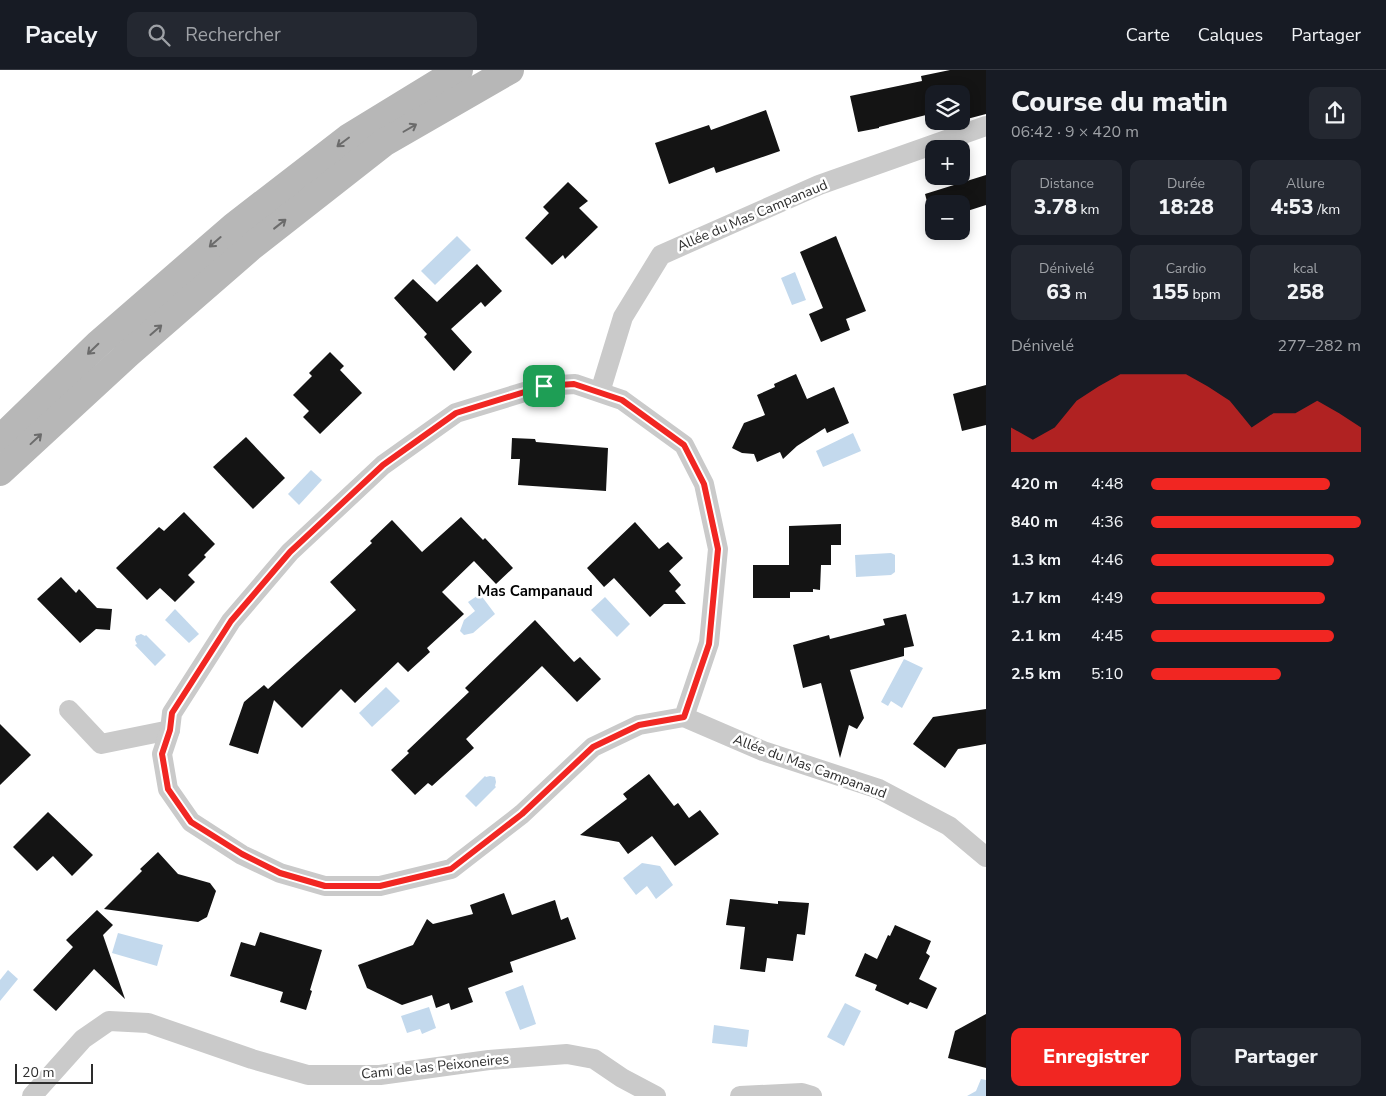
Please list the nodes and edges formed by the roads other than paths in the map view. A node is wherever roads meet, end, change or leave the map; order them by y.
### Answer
1 (459, 70) edge
2 (510, 70) edge
3 (986, 126) edge
4 (600, 392) junction
5 (0, 439) edge
6 (0, 472) edge
7 (69, 710) dead end
8 (684, 717) junction
9 (170, 730) junction
10 (985, 853) edge
11 (32, 1096) edge
12 (656, 1096) edge
13 (740, 1096) edge
14 (812, 1096) edge

1 -> 5 main road
6 -> 2 main road
3 - 4 street, Allée du Mas Campanaud
4 - 8 street
4 - 9 street
7 - 9 street
8 - 9 street
8 - 10 street, Allée du Mas Campanaud
11 - 12 street, Cami de las Peixoneires
13 - 14 street

